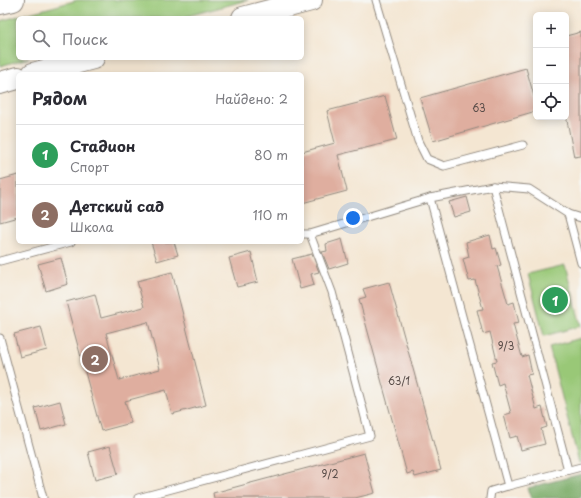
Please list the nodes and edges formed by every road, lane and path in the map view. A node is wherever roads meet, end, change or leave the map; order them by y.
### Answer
1 (311, 0) edge
2 (376, 0) edge
3 (251, 16) edge
4 (86, 60) edge
5 (40, 72) edge
6 (16, 79) edge
7 (0, 83) edge
8 (523, 145) dead end
9 (493, 186) junction
10 (430, 198) junction
11 (568, 214) junction
12 (581, 218) edge
13 (304, 234) edge
14 (310, 234) junction
15 (64, 244) edge
16 (0, 261) edge
17 (581, 263) edge
18 (0, 338) edge
19 (581, 467) edge
20 (568, 470) junction
21 (508, 486) junction
22 (43, 498) edge
23 (138, 498) edge
24 (490, 498) edge

1 - 3 highway
2 - 8 lane
4 - 5 highway
6 - 7 highway
9 - 10 lane
9 - 11 lane
9 - 20 lane
10 - 14 lane
10 - 21 lane
11 - 12 lane
11 - 17 lane
13 - 14 lane
14 - 23 lane
15 - 16 lane
18 - 22 lane
19 - 20 lane
20 - 21 lane
21 - 24 lane

